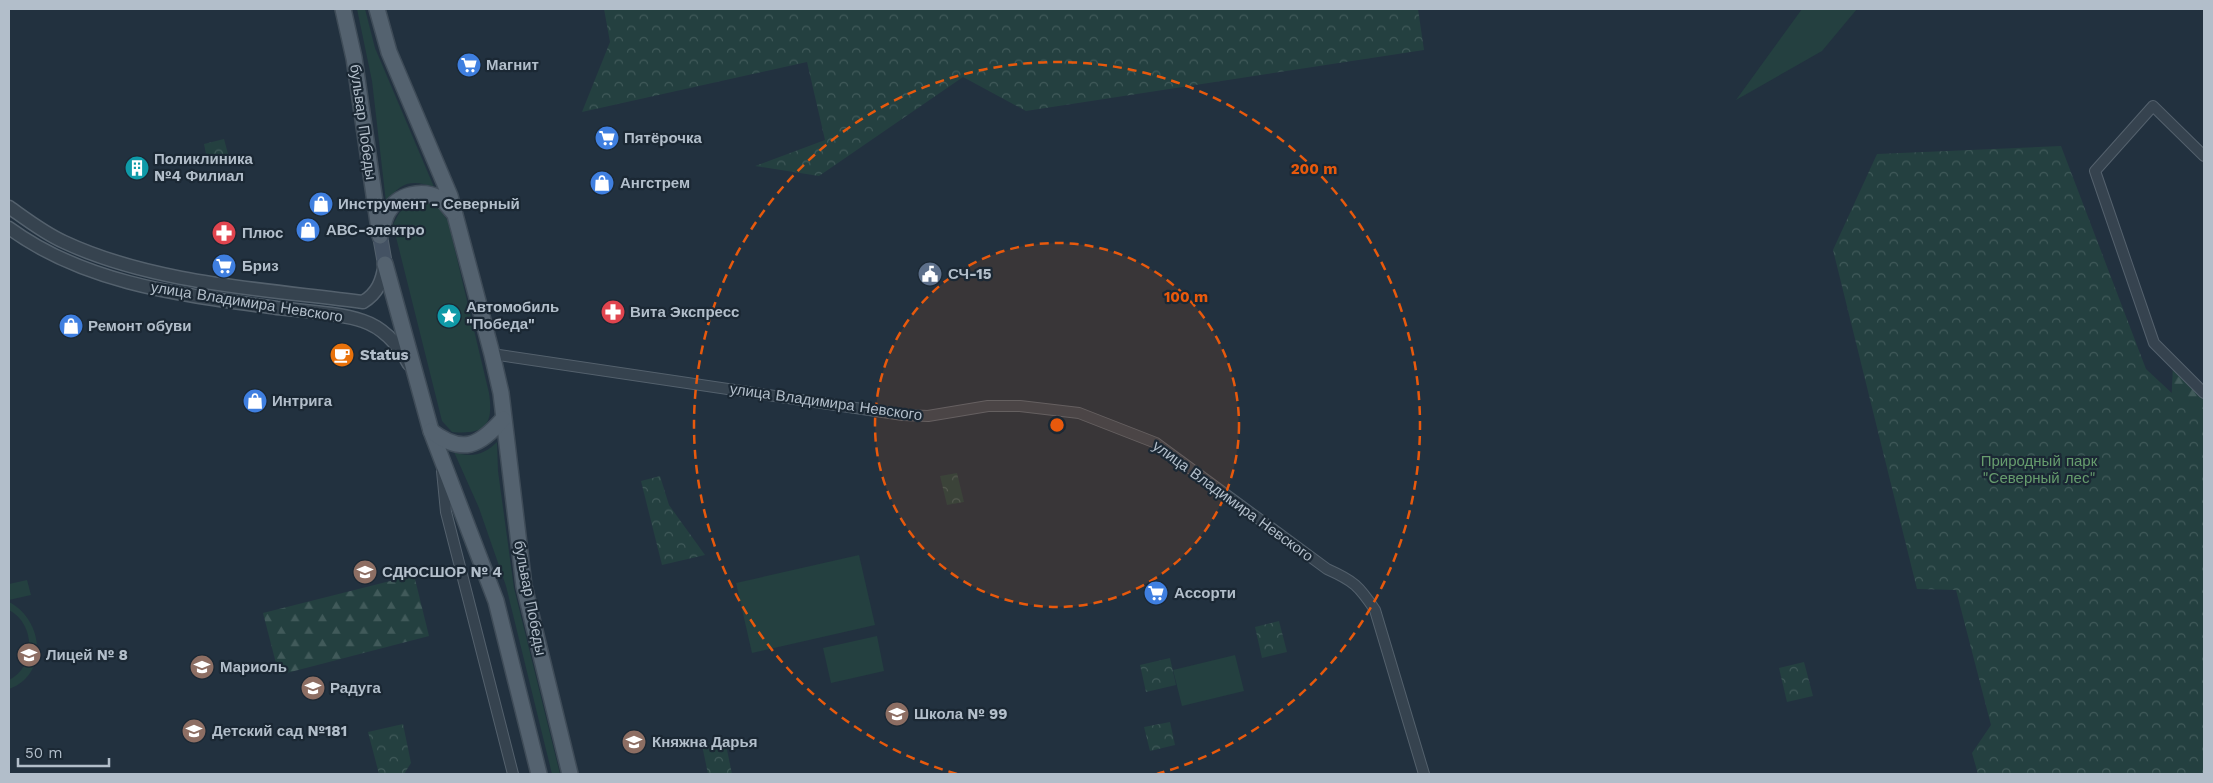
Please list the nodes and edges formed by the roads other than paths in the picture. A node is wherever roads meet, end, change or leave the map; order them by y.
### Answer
1 (342, 9) edge
2 (377, 9) edge
3 (2204, 156) edge
4 (9, 207) edge
5 (455, 216) junction
6 (9, 228) edge
7 (380, 236) junction
8 (385, 264) junction
9 (492, 354) junction
10 (414, 374) junction
11 (2204, 393) edge
12 (503, 419) junction
13 (431, 432) junction
14 (441, 460) junction
15 (513, 774) edge
16 (539, 774) edge
17 (570, 774) edge
18 (1424, 774) edge

1 - 7 main road, бульвар Победы
2 - 5 main road, бульвар Победы
3 - 11 street
4 - 8 street, улица Владимира Невского
5 - 7 main road, бульвар Победы
5 - 9 main road, бульвар Победы
6 - 10 street, улица Владимира Невского
7 - 8 main road, бульвар Победы
8 - 10 main road, бульвар Победы
9 - 12 main road, бульвар Победы
9 - 18 street, улица Владимира Невского
10 - 13 main road, бульвар Победы
12 - 13 main road
12 - 17 main road, бульвар Победы
13 - 14 main road, бульвар Победы
14 - 15 street
14 - 16 main road, бульвар Победы

